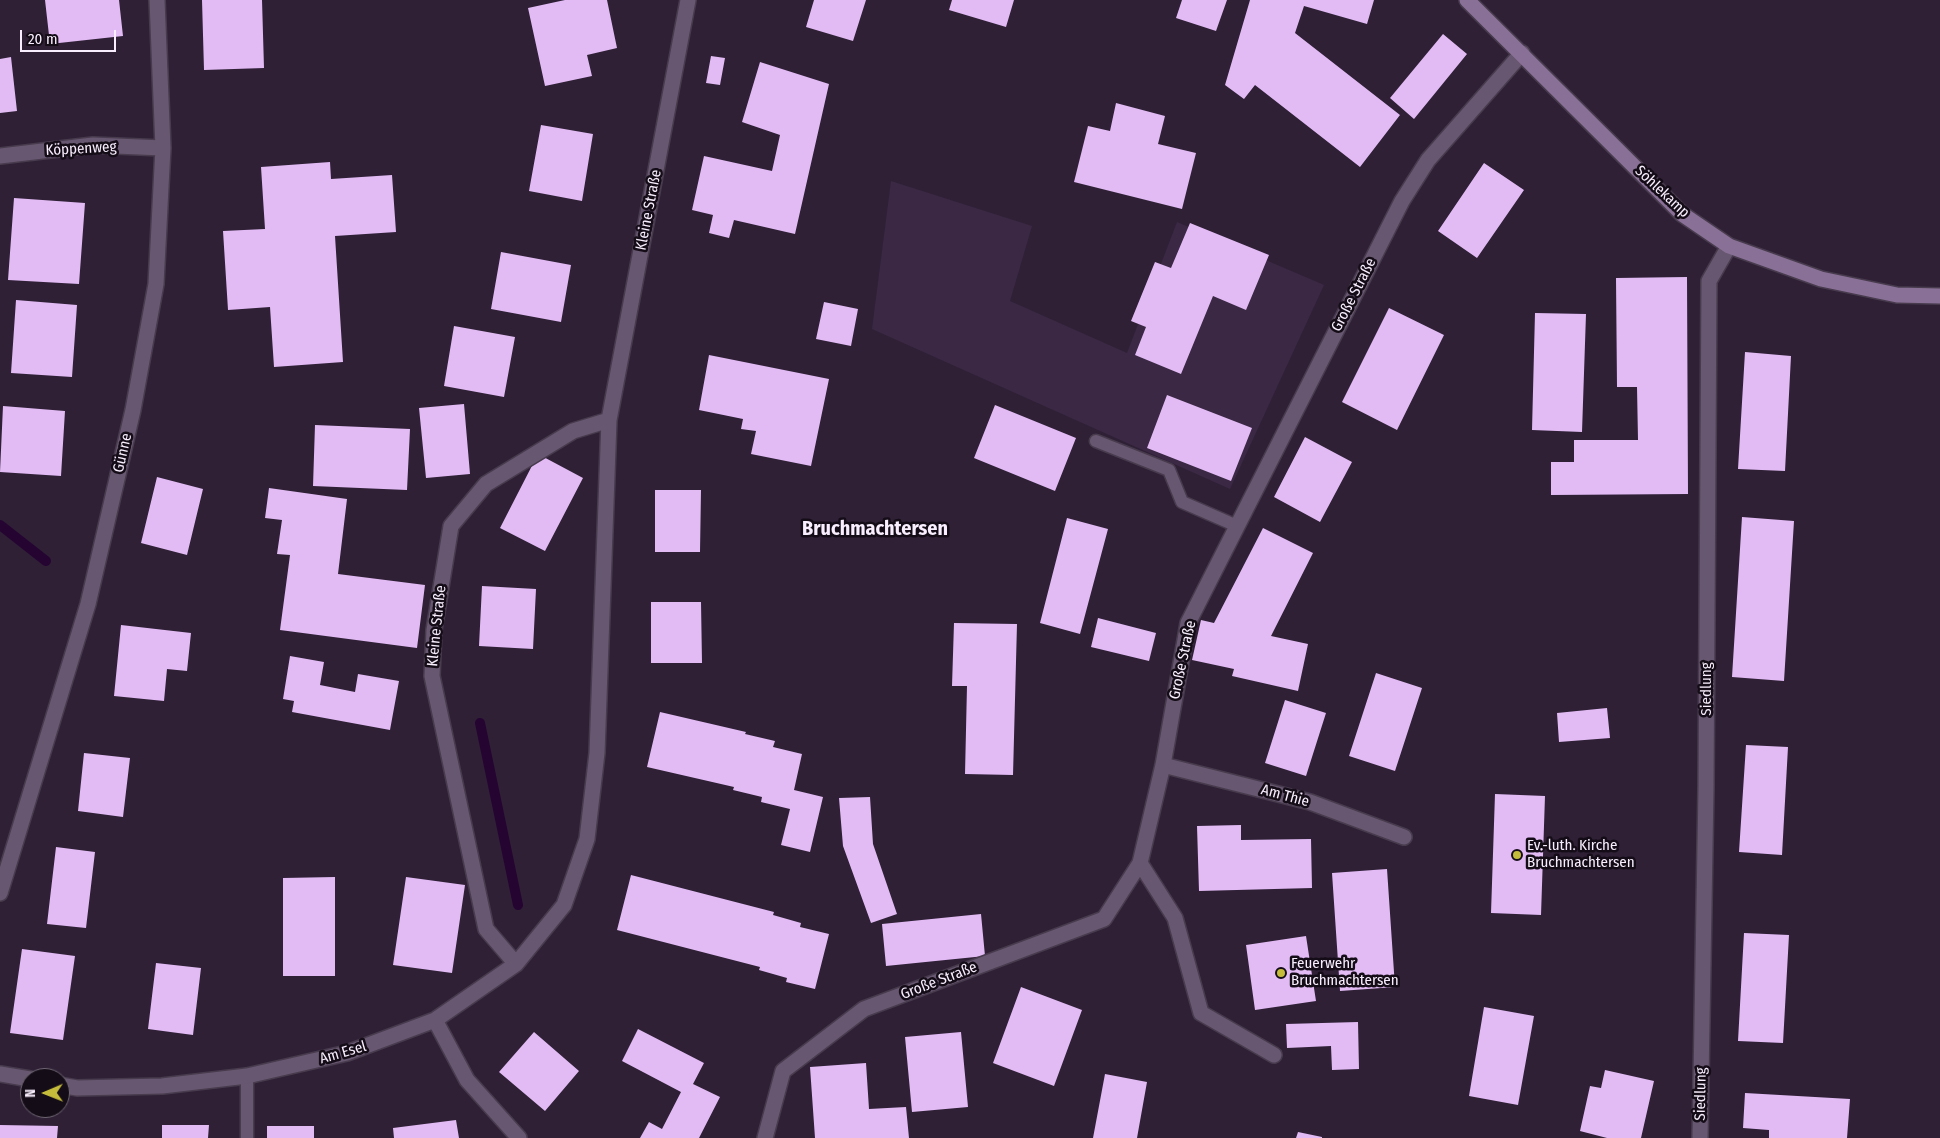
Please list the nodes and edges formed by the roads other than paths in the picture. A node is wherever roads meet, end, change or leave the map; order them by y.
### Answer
1 (157, 0) edge
2 (688, 0) edge
3 (1467, 0) edge
4 (1522, 53) junction
5 (163, 148) junction
6 (0, 156) edge
7 (1729, 246) junction
8 (1940, 296) edge
9 (609, 420) junction
10 (1096, 440) dead end
11 (1238, 526) junction
12 (1163, 765) junction
13 (1404, 836) dead end
14 (1140, 863) junction
15 (0, 891) edge
16 (516, 964) junction
17 (435, 1020) junction
18 (1274, 1055) dead end
19 (0, 1074) edge
20 (247, 1076) junction
21 (20, 1078) edge
22 (70, 1087) edge
23 (247, 1138) edge
24 (519, 1138) edge
25 (765, 1138) edge
26 (1700, 1138) edge

1 - 5 street, Günne
2 - 9 street, Kleine Straße
3 - 4 street, Söhlekamp
4 - 7 street, Söhlekamp
4 - 11 street, Große Straße
5 - 6 street, Köppenweg
5 - 15 street, Günne
7 - 8 street, Söhlekamp
7 - 26 street, Siedlung
9 - 16 street, Kleine Straße
9 - 16 street, Kleine Straße
10 - 11 lane
11 - 12 street, Große Straße
12 - 13 street, Am Thie
12 - 14 street, Große Straße
14 - 18 street
14 - 25 street, Große Straße
16 - 17 street, Kleine Straße
17 - 20 street, Am Esel
17 - 24 street
19 - 21 street
20 - 22 street, Am Esel
20 - 23 lane

